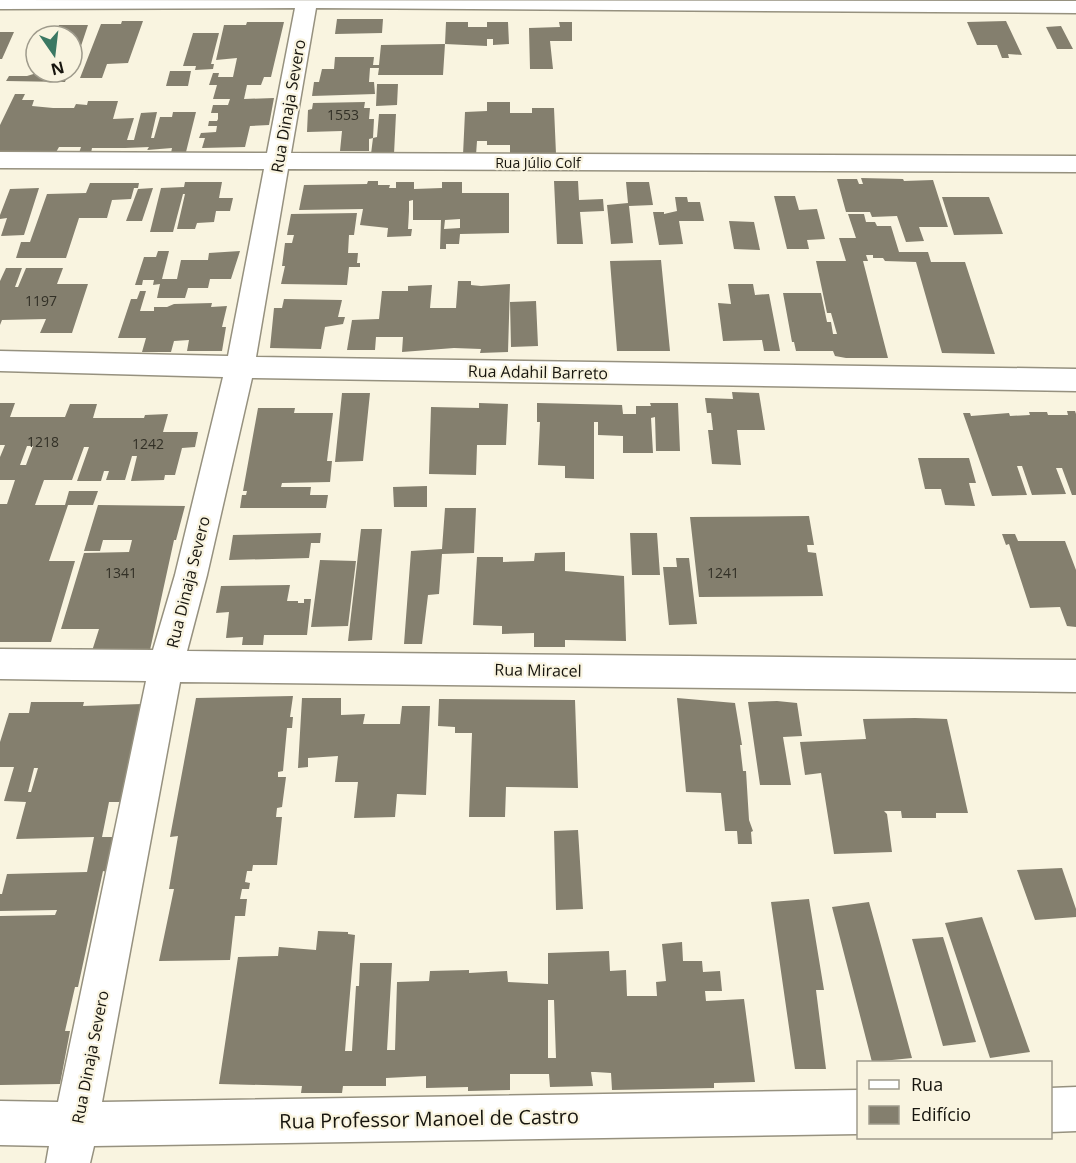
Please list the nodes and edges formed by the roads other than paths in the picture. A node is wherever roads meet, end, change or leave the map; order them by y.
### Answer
1 (306, 1) edge
2 (0, 3) edge
3 (1076, 7) edge
4 (0, 160) edge
5 (278, 162) junction
6 (1076, 164) edge
7 (0, 361) edge
8 (240, 367) junction
9 (1076, 380) edge
10 (0, 664) edge
11 (166, 666) junction
12 (1076, 676) edge
13 (1076, 1109) edge
14 (1052, 1110) edge
15 (857, 1112) edge
16 (0, 1123) edge
17 (73, 1143) edge

1 - 2 street
1 - 3 street
1 - 5 street, Rua Dinaja Severo
4 - 5 street, Rua Júlio Colf
5 - 6 street, Rua Júlio Colf
5 - 8 street, Rua Dinaja Severo
7 - 8 street, Rua Adahil Barreto
8 - 9 street, Rua Adahil Barreto
8 - 11 street, Rua Dinaja Severo
10 - 11 street, Rua Miracel
11 - 12 street, Rua Miracel
11 - 17 street, Rua Dinaja Severo
13 - 14 street
15 - 17 street, Rua Professor Manoel de Castro
16 - 17 street, Rua Professor Manoel de Castro

